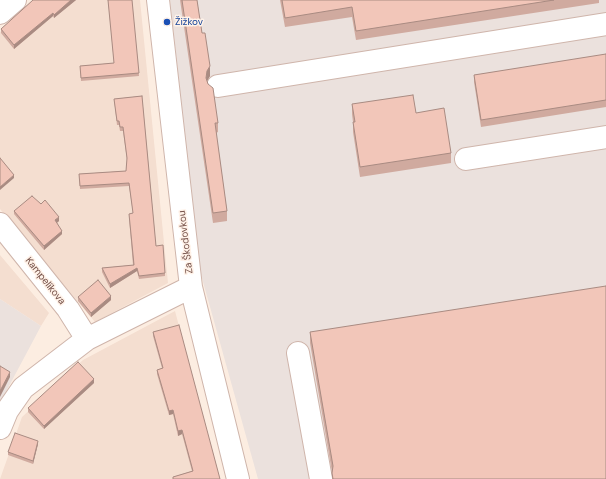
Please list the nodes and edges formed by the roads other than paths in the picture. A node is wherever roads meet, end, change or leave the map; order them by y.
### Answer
1 (15, 0) edge
2 (158, 0) edge
3 (0, 13) edge
4 (606, 24) edge
5 (218, 86) dead end
6 (606, 137) edge
7 (466, 158) dead end
8 (0, 224) edge
9 (191, 287) junction
10 (87, 339) junction
11 (298, 353) dead end
12 (0, 428) edge
13 (238, 479) edge
14 (320, 479) edge

1 - 3 street
2 - 9 street, Za Škodovkou
4 - 5 street
6 - 7 street
8 - 10 street, Kampelíkova
9 - 10 street
9 - 13 street, Za Škodovkou
10 - 12 street
11 - 14 street

